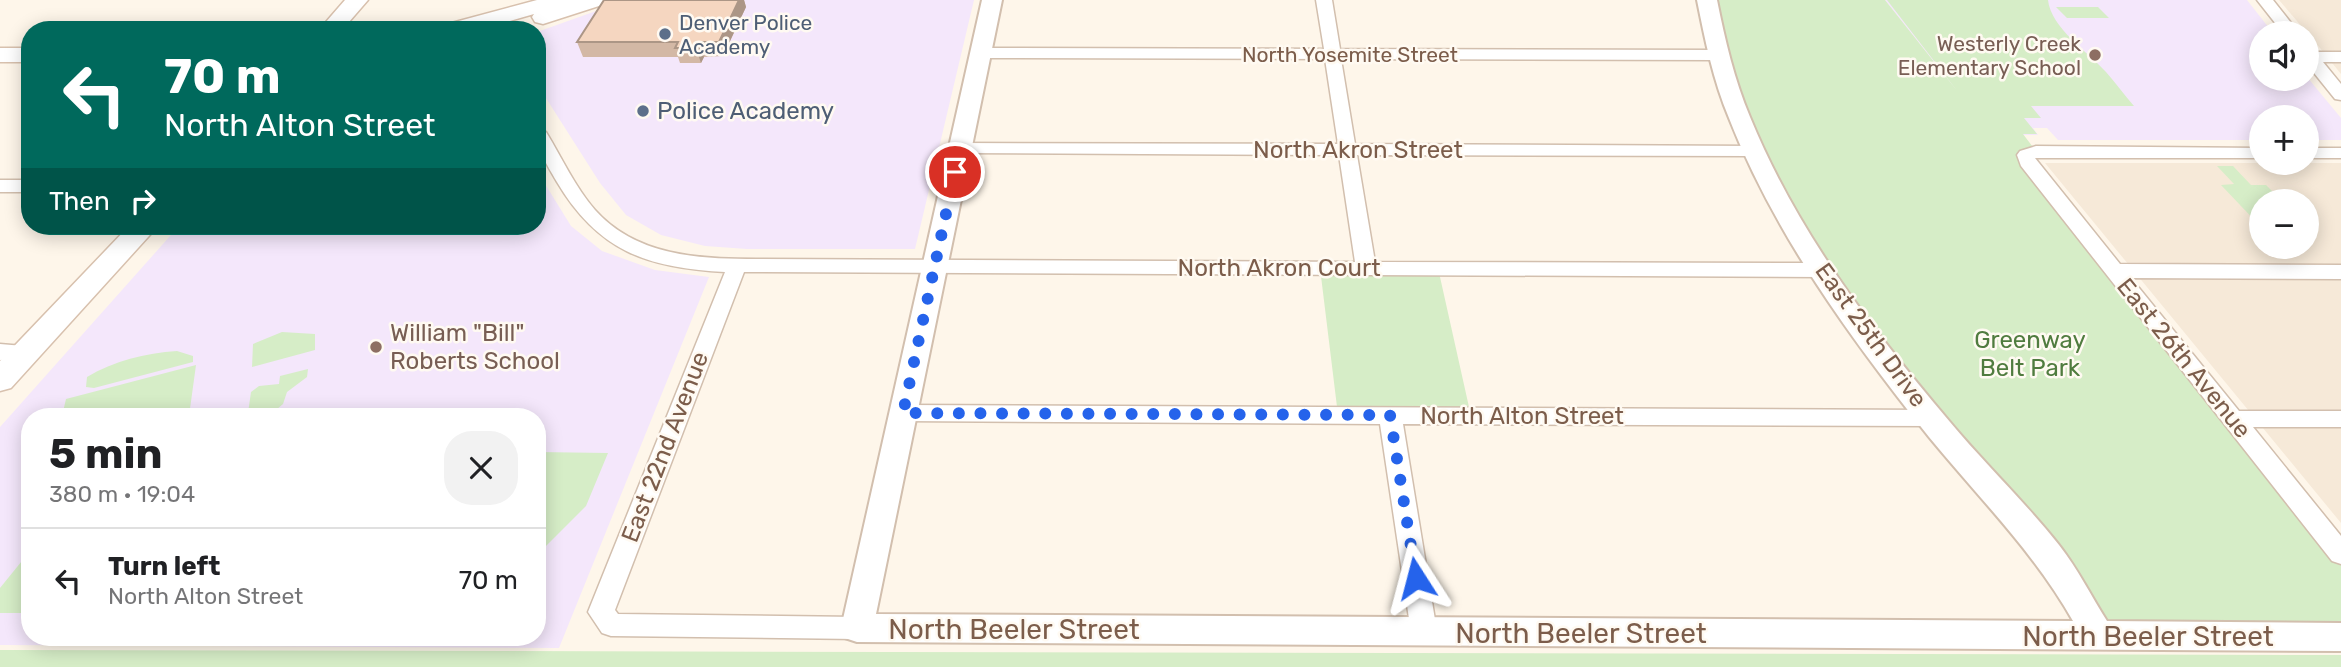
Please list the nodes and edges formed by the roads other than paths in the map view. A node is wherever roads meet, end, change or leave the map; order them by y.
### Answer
1 (561, 0) edge
2 (594, 0) edge
3 (992, 0) edge
4 (1324, 0) edge
5 (1707, 0) edge
6 (2264, 0) edge
7 (357, 1) edge
8 (338, 21) edge
9 (352, 21) edge
10 (485, 21) edge
11 (528, 21) edge
12 (2281, 21) edge
13 (980, 53) junction
14 (1332, 54) junction
15 (0, 55) edge
16 (21, 55) edge
17 (1718, 55) junction
18 (2319, 56) edge
19 (2341, 57) edge
20 (2319, 69) edge
21 (2341, 96) edge
22 (546, 146) edge
23 (960, 148) junction
24 (1348, 150) junction
25 (1755, 151) junction
26 (2249, 153) edge
27 (2319, 153) edge
28 (2341, 153) edge
29 (0, 186) edge
30 (21, 186) edge
31 (135, 235) edge
32 (737, 266) junction
33 (934, 267) junction
34 (1366, 268) junction
35 (1822, 270) junction
36 (2113, 271) junction
37 (2341, 272) edge
38 (13, 352) edge
39 (0, 380) edge
40 (903, 413) junction
41 (1390, 415) junction
42 (1931, 418) junction
43 (2232, 419) junction
44 (2341, 419) edge
45 (2341, 554) edge
46 (611, 625) joint
47 (857, 628) junction
48 (1424, 632) junction
49 (2098, 636) junction
50 (2341, 637) edge

1 - 10 main road
2 - 11 main road
3 - 13 street
4 - 14 street
5 - 17 street, East 25th Drive
6 - 12 street
7 - 8 main road
7 - 9 main road
13 - 14 street, North Yosemite Street
13 - 23 street
14 - 17 street, North Yosemite Street
14 - 24 street
15 - 16 main road
17 - 25 street, East 25th Drive
18 - 19 street
20 - 21 street
22 - 32 street, North Akron Court
23 - 24 street, North Akron Street
23 - 33 street
24 - 25 street, North Akron Street
24 - 34 street
25 - 35 street, East 25th Drive
26 - 36 street, East 26th Avenue
27 - 28 street
29 - 30 street
31 - 38 main road
32 - 33 street, North Akron Court
32 - 46 street, East 22nd Avenue
33 - 34 street, North Akron Court
33 - 40 street
34 - 35 street, North Akron Court
35 - 42 street, East 25th Drive
36 - 37 street
36 - 43 street, East 26th Avenue
38 - 39 main road
40 - 41 street, North Alton Street
40 - 47 street
41 - 42 street, North Alton Street
41 - 48 street
42 - 49 street, East 25th Drive
43 - 44 street
43 - 45 street, East 26th Avenue
46 - 47 street, North Beeler Street
47 - 48 street, North Beeler Street
48 - 49 street, North Beeler Street
49 - 50 street, North Beeler Street

